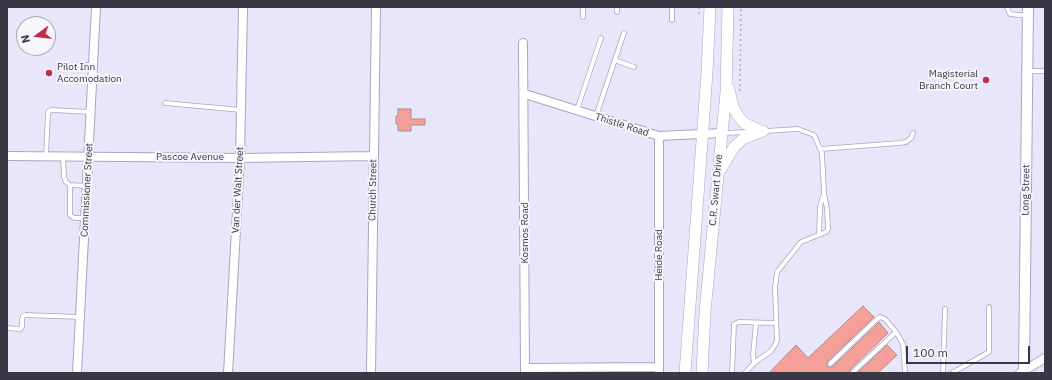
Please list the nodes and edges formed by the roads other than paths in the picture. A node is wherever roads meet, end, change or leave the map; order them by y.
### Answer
1 (96, 7) edge
2 (242, 7) edge
3 (376, 7) edge
4 (583, 7) edge
5 (672, 7) edge
6 (710, 7) edge
7 (728, 7) edge
8 (1007, 7) edge
9 (1028, 12) edge
10 (583, 17) dead end
11 (672, 20) dead end
12 (624, 33) dead end
13 (601, 38) dead end
14 (523, 43) dead end
15 (615, 60) junction
16 (75, 65) dead end
17 (93, 65) junction
18 (634, 67) dead end
19 (727, 69) junction
20 (1027, 71) junction
21 (1045, 71) edge
22 (525, 94) junction
23 (165, 103) dead end
24 (241, 110) junction
25 (576, 110) junction
26 (91, 112) junction
27 (596, 116) junction
28 (761, 131) junction
29 (722, 133) junction
30 (913, 133) dead end
31 (702, 135) junction
32 (658, 136) junction
33 (820, 149) junction
34 (7, 156) edge
35 (46, 156) junction
36 (63, 156) junction
37 (89, 156) junction
38 (374, 156) junction
39 (240, 158) junction
40 (718, 175) junction
41 (70, 185) junction
42 (87, 186) junction
43 (824, 193) junction
44 (85, 218) junction
45 (819, 235) junction
46 (989, 307) dead end
47 (945, 309) dead end
48 (80, 317) junction
49 (756, 322) junction
50 (776, 324) junction
51 (7, 328) edge
52 (896, 332) junction
53 (1045, 358) edge
54 (754, 363) junction
55 (830, 364) dead end
56 (659, 370) edge
57 (525, 371) edge
58 (1023, 372) edge
59 (77, 373) edge
60 (228, 373) edge
61 (371, 373) edge
62 (685, 373) edge
63 (702, 373) edge
64 (732, 373) edge
65 (745, 373) edge
66 (852, 373) edge
67 (905, 373) edge
68 (943, 373) edge
69 (952, 373) edge

1 - 17 street, Commissioner Street
2 - 24 street, Van der Walt Street
3 - 38 street, Church Street
4 - 10 lane
5 - 11 lane
6 - 31 main road, C.R. Swart Drive
7 - 19 main road, C.R. Swart Drive
8 - 9 lane
9 - 20 street, Long Street
12 - 15 lane
13 - 25 lane
14 - 22 street, Kosmos Road
15 - 18 lane
15 - 27 lane
16 - 17 lane
17 - 26 street, Commissioner Street
19 - 28 main road
19 - 29 main road, C.R. Swart Drive
20 - 21 lane
20 - 58 street, Long Street
22 - 25 street, Thistle Road
22 - 57 street, Kosmos Road
23 - 24 lane
24 - 39 street, Van der Walt Street
25 - 27 street, Thistle Road
26 - 35 lane
26 - 37 street, Commissioner Street
27 - 32 street, Thistle Road
28 - 29 lane
28 - 33 lane
28 - 40 main road
29 - 31 street, Thistle Road
29 - 40 main road, C.R. Swart Drive
30 - 33 lane
31 - 32 street, Thistle Road
31 - 62 main road, C.R. Swart Drive
32 - 56 street, Heide Road
33 - 43 lane
34 - 35 street, Pascoe Avenue
35 - 36 street, Pascoe Avenue
36 - 37 street, Pascoe Avenue
36 - 41 lane
37 - 39 street, Pascoe Avenue
37 - 42 street, Commissioner Street
38 - 39 street, Pascoe Avenue
38 - 61 street, Church Street
39 - 60 street, Van der Walt Street
40 - 63 main road, C.R. Swart Drive
41 - 42 lane
41 - 44 lane
42 - 44 street, Commissioner Street
43 - 45 lane
43 - 45 lane
44 - 48 street, Commissioner Street
45 - 50 lane
46 - 69 lane
47 - 68 lane
48 - 51 lane
48 - 59 street, Commissioner Street
49 - 50 lane
49 - 54 lane
49 - 64 lane
50 - 54 lane
52 - 55 lane
52 - 66 lane
52 - 67 lane
53 - 58 street
54 - 65 lane
56 - 57 street

